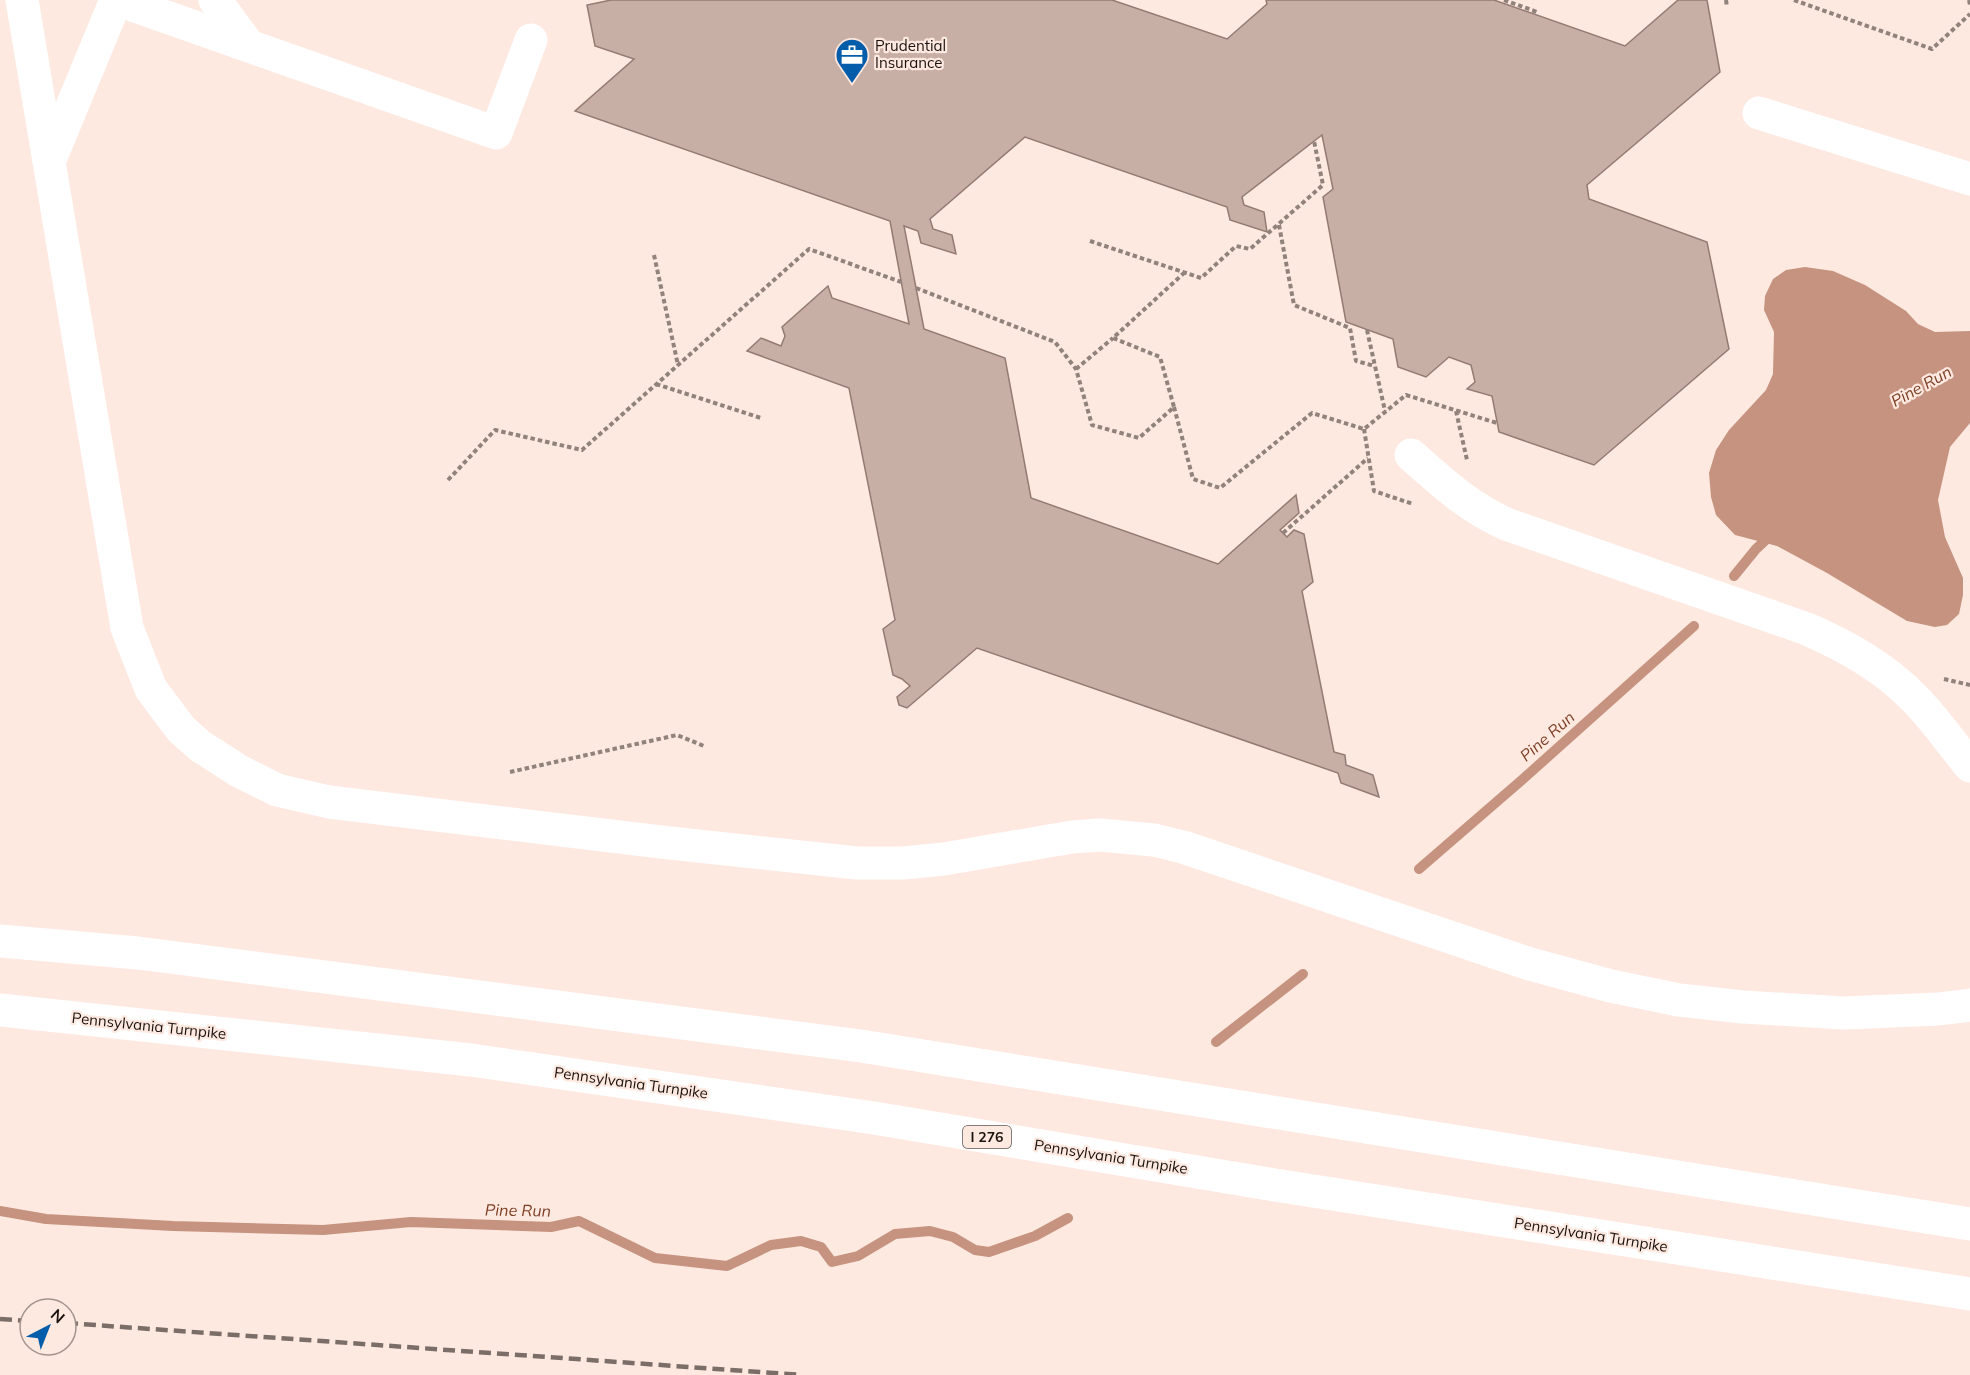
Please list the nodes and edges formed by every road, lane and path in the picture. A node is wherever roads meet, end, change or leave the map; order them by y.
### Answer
1 (22, 0) edge
2 (117, 0) edge
3 (215, 0) edge
4 (1504, 0) edge
5 (1726, 0) edge
6 (1794, 0) edge
7 (1969, 0) edge
8 (1970, 5) edge
9 (1727, 7) dead end
10 (1537, 12) dead end
11 (1970, 14) edge
12 (531, 40) dead end
13 (249, 46) junction
14 (1759, 113) dead end
15 (1314, 141) dead end
16 (49, 162) junction
17 (1970, 179) edge
18 (1279, 224) junction
19 (1090, 241) dead end
20 (654, 255) dead end
21 (1184, 273) junction
22 (901, 282) dead end
23 (916, 288) dead end
24 (1367, 330) dead end
25 (1113, 338) junction
26 (678, 365) junction
27 (1375, 366) junction
28 (1076, 369) junction
29 (656, 384) junction
30 (1174, 407) junction
31 (1385, 412) junction
32 (761, 418) dead end
33 (1497, 423) dead end
34 (1412, 454) dead end
35 (1368, 458) dead end
36 (448, 480) dead end
37 (1283, 533) dead end
38 (704, 746) dead end
39 (1970, 766) edge
40 (510, 772) dead end
41 (0, 941) edge
42 (1970, 1005) edge
43 (0, 1010) edge
44 (1970, 1224) edge
45 (1970, 1294) edge

1 - 16 main road
2 - 13 main road
2 - 16 main road
3 - 13 main road
4 - 10 path
5 - 9 path
6 - 11 path
7 - 8 path
12 - 13 main road
14 - 17 main road
15 - 18 path
16 - 42 main road
18 - 21 path
18 - 27 path
19 - 21 path
20 - 26 path
21 - 25 path
22 - 26 path
23 - 28 path
24 - 27 path
25 - 28 path
25 - 30 path
26 - 29 path
27 - 31 path
28 - 30 path
29 - 32 path
29 - 36 path
30 - 31 path
31 - 33 path
34 - 39 main road
35 - 37 path
38 - 40 path
41 - 44 main road
43 - 45 main road, Pennsylvania Turnpike / I 276

